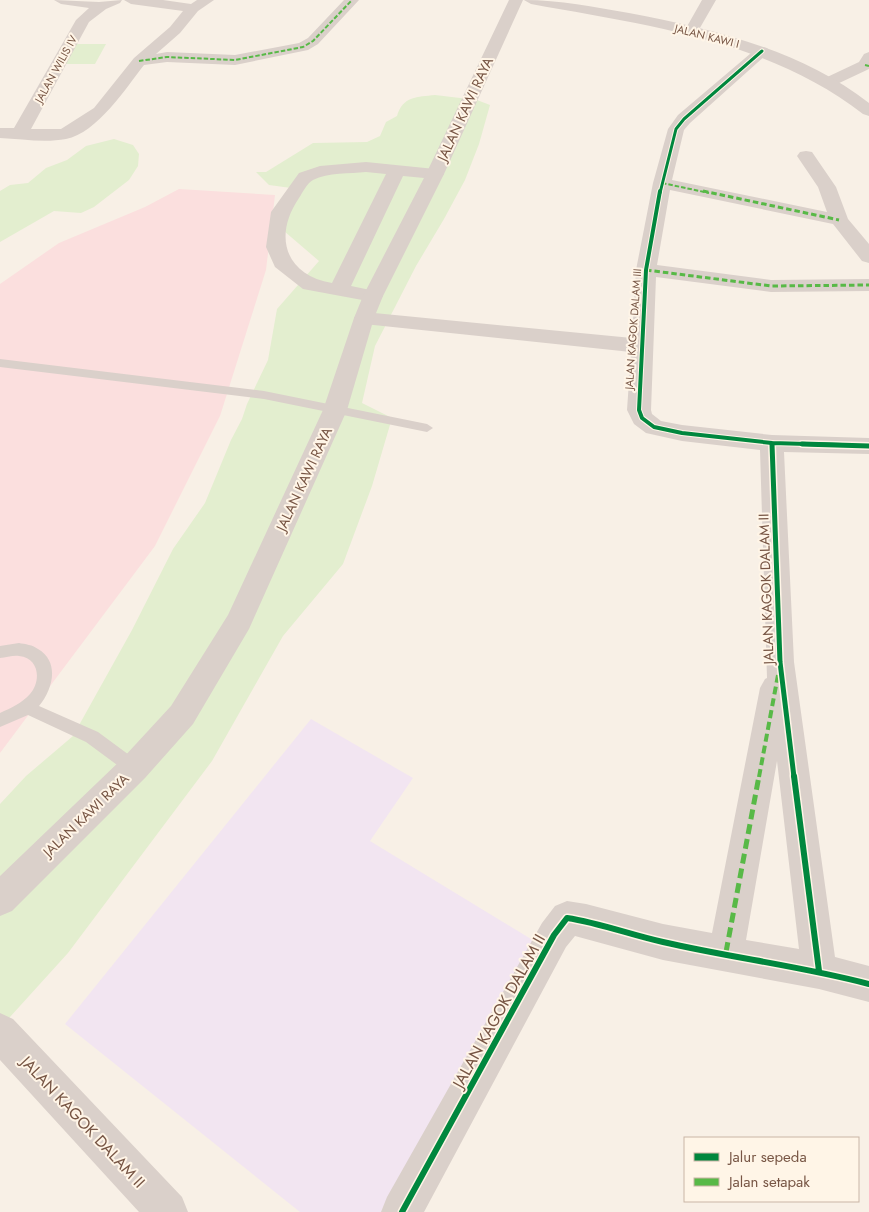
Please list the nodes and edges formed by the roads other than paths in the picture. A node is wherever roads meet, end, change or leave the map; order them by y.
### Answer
1 (61, 0) edge
2 (131, 0) edge
3 (207, 0) edge
4 (352, 0) edge
5 (516, 0) edge
6 (531, 0) edge
7 (709, 0) edge
8 (108, 3) edge
9 (193, 8) junction
10 (692, 30) junction
11 (762, 51) junction
12 (139, 61) junction
13 (868, 63) edge
14 (829, 82) junction
15 (869, 111) edge
16 (0, 133) edge
17 (20, 133) junction
18 (806, 156) dead end
19 (397, 170) junction
20 (435, 174) junction
21 (662, 183) junction
22 (839, 220) junction
23 (869, 257) edge
24 (646, 270) junction
25 (869, 285) edge
26 (339, 290) junction
27 (368, 307) junction
28 (642, 346) junction
29 (0, 363) edge
30 (335, 410) junction
31 (427, 428) dead end
32 (772, 443) junction
33 (869, 446) edge
34 (0, 652) edge
35 (780, 662) junction
36 (28, 708) junction
37 (0, 720) edge
38 (134, 768) junction
39 (0, 899) edge
40 (726, 952) junction
41 (819, 971) junction
42 (869, 984) edge
43 (0, 1032) edge
44 (166, 1212) edge
45 (402, 1212) edge

1 - 8 street
2 - 9 street
3 - 9 street
4 - 12 street
5 - 20 street, JALAN KAWI RAYA
6 - 10 street, JALAN KAWI I
7 - 10 street
8 - 17 street, JALAN WILIS IV
9 - 12 street
10 - 11 street, JALAN KAWI I
11 - 14 street, JALAN KAWI I
11 - 21 street, JALAN KAGOK DALAM III
12 - 17 street
13 - 14 street
14 - 15 street, JALAN KAWI I
16 - 17 street
18 - 22 street
19 - 20 street
19 - 26 street
19 - 26 street
20 - 27 street, JALAN KAWI RAYA
21 - 22 street
21 - 24 street, JALAN KAGOK DALAM III
22 - 23 street
24 - 25 street, JALAN KAGOK DALAM III
24 - 28 street, JALAN KAGOK DALAM III
26 - 27 street
27 - 28 street
27 - 30 street, JALAN KAWI RAYA
28 - 32 street, JALAN KAGOK DALAM III
29 - 30 lane
30 - 31 lane
30 - 38 street, JALAN KAWI RAYA
32 - 33 street, JALAN KAGOK DALAM III
32 - 35 street, JALAN KAGOK DALAM II
34 - 36 lane
35 - 40 street, JALAN KAGOK DALAM II
35 - 41 street, JALAN KAGOK DALAM II
36 - 37 lane
36 - 38 lane
38 - 39 street, JALAN KAWI RAYA
40 - 41 street, JALAN KAGOK DALAM II
40 - 45 street, JALAN KAGOK DALAM II
41 - 42 street, JALAN KAGOK DALAM II
43 - 44 street, JALAN KAGOK DALAM II

